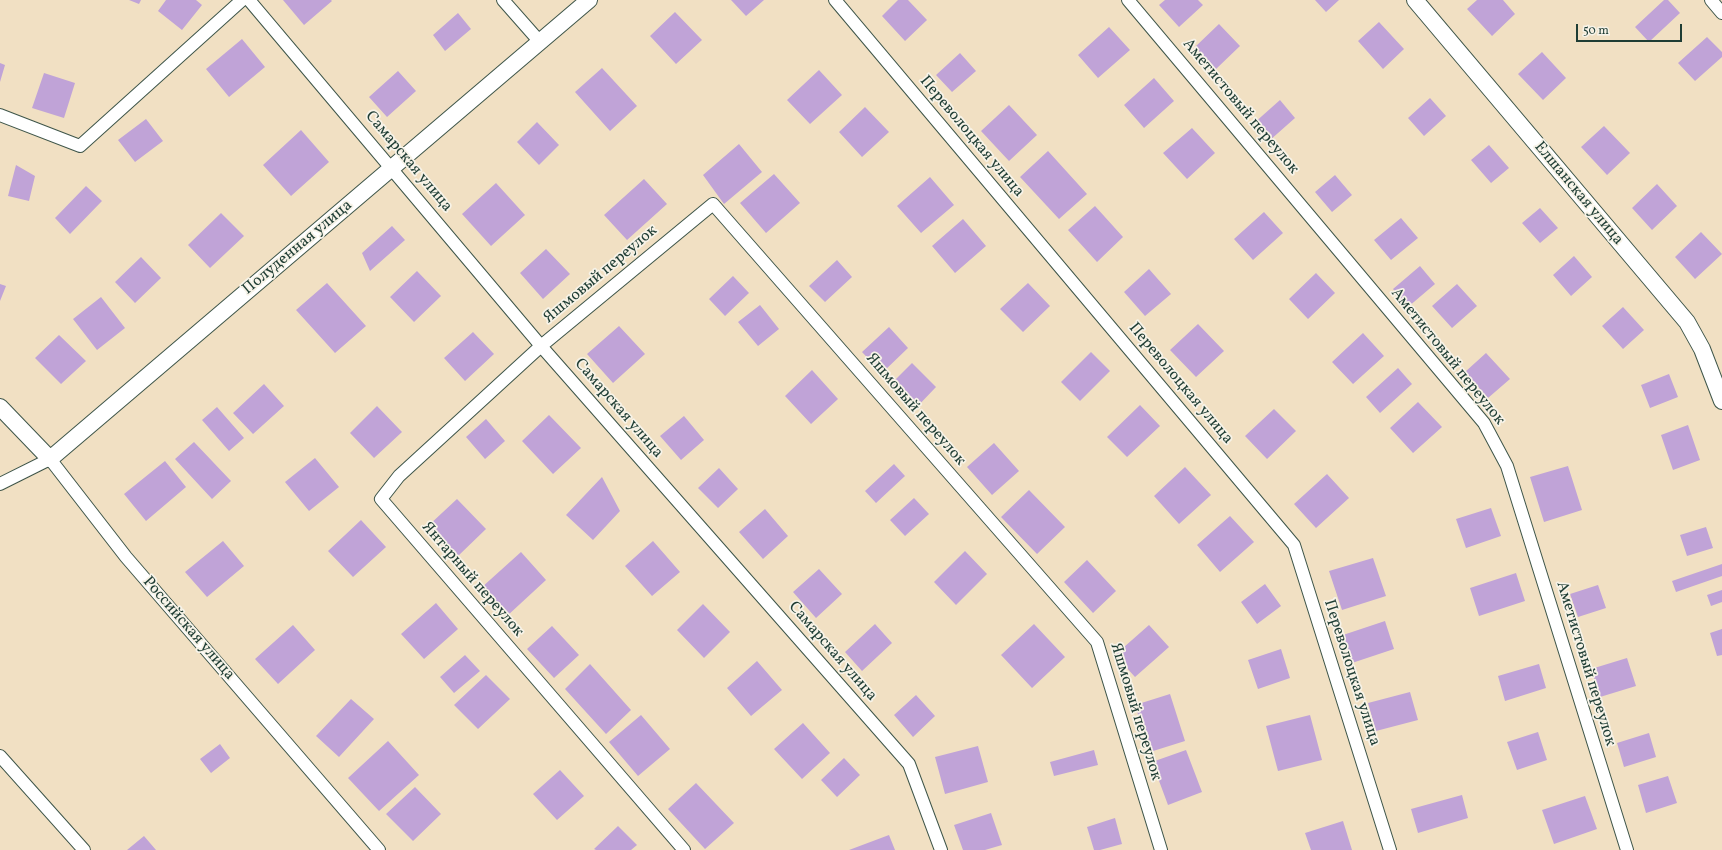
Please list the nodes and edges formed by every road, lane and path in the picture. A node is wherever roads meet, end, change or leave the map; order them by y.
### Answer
1 (242, 0) edge
2 (249, 0) edge
3 (503, 0) edge
4 (589, 0) edge
5 (835, 0) edge
6 (1128, 0) edge
7 (1414, 0) edge
8 (1711, 0) edge
9 (1722, 13) edge
10 (540, 42) junction
11 (0, 115) edge
12 (392, 168) junction
13 (541, 346) junction
14 (1722, 401) edge
15 (0, 407) edge
16 (50, 459) junction
17 (0, 484) edge
18 (0, 756) edge
19 (84, 850) edge
20 (379, 850) edge
21 (684, 850) edge
22 (941, 850) edge
23 (1161, 850) edge
24 (1390, 850) edge
25 (1627, 850) edge

1 - 11 street
2 - 12 street, Самарская улица
3 - 10 street
4 - 10 street, Полуденная улица
5 - 24 street, Переволоцкая улица
6 - 25 street, Аметистовый переулок
7 - 14 street, Елшанская улица
8 - 9 street
10 - 12 street, Полуденная улица
12 - 13 street, Самарская улица
12 - 16 street, Полуденная улица
13 - 21 street, Янтарный переулок
13 - 22 street, Самарская улица
13 - 23 street, Яшмовый переулок
15 - 16 street, Российская улица
16 - 17 street, Полуденная улица
16 - 20 street, Российская улица
18 - 19 street

